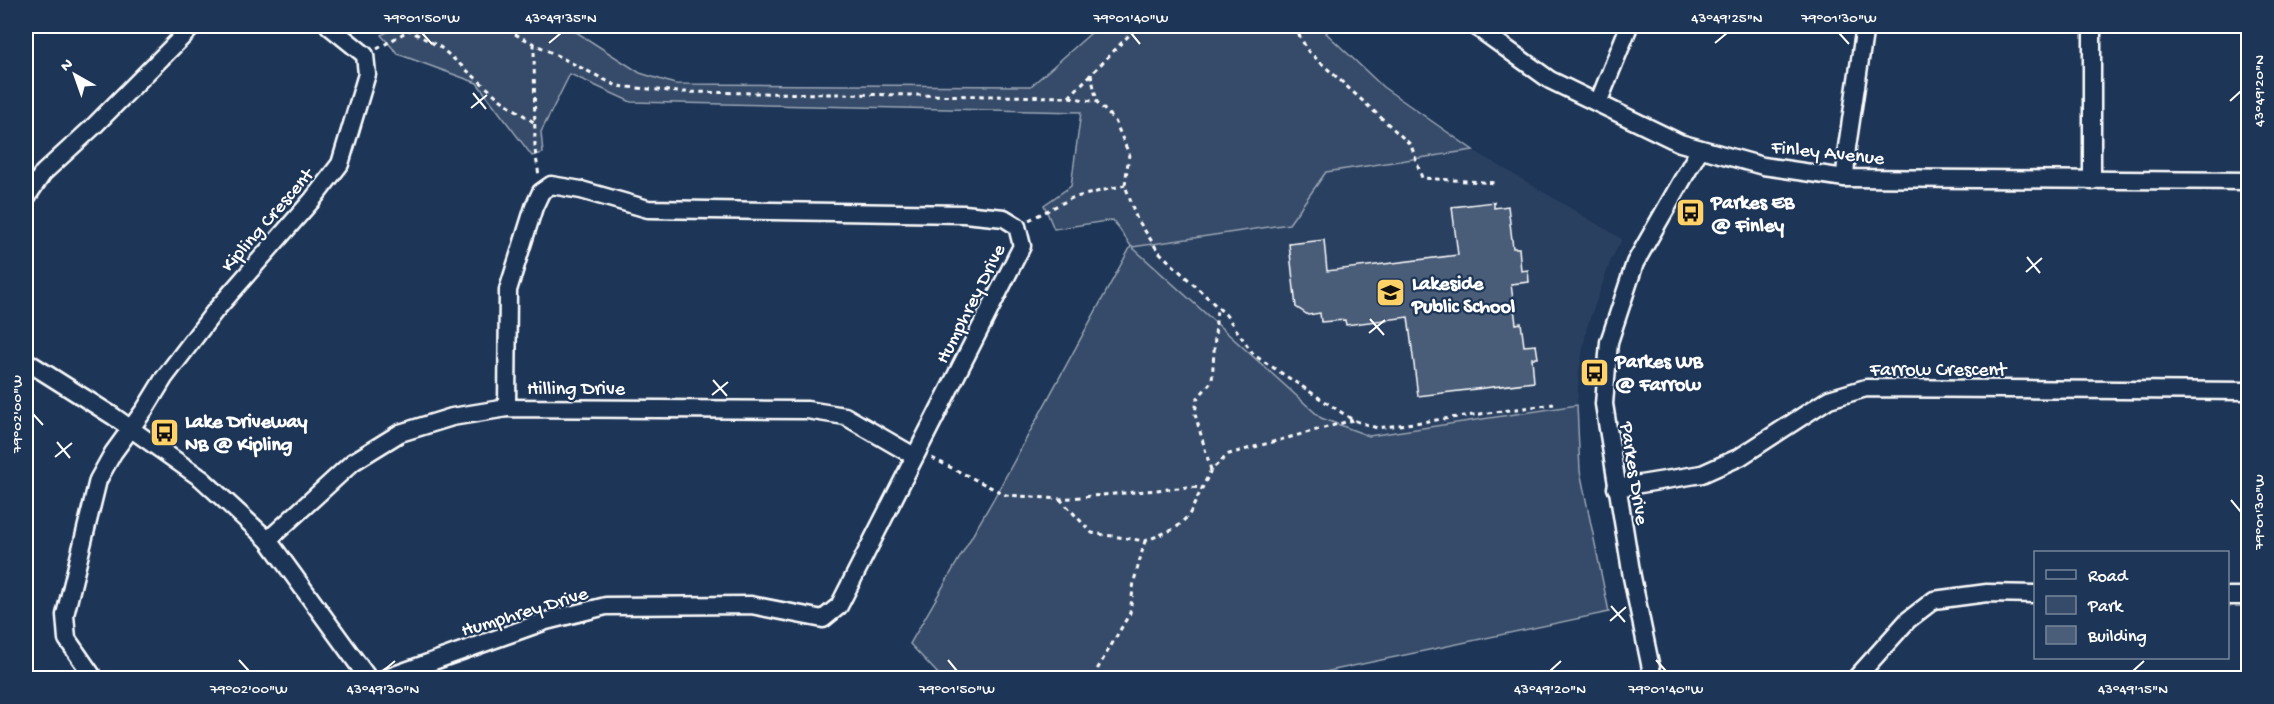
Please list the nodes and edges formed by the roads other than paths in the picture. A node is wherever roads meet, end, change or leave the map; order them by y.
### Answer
1 (193, 26) edge
2 (329, 26) edge
3 (1475, 26) edge
4 (1629, 26) edge
5 (1865, 26) edge
6 (2092, 26) edge
7 (1598, 103) junction
8 (1700, 149) junction
9 (1845, 178) junction
10 (2092, 181) junction
11 (2248, 181) edge
12 (26, 198) edge
13 (26, 362) edge
14 (2248, 391) edge
15 (507, 408) junction
16 (130, 429) junction
17 (915, 453) junction
18 (1616, 488) junction
19 (268, 540) junction
20 (2034, 594) edge
21 (2229, 596) edge
22 (2248, 596) edge
23 (94, 678) edge
24 (368, 678) edge
25 (386, 678) edge
26 (1653, 678) edge
27 (1856, 678) edge

1 - 12 street
2 - 16 street, Kipling Crescent
3 - 7 street, Finley Avenue
4 - 7 street
5 - 9 street
6 - 10 street
7 - 8 street, Finley Avenue
8 - 9 street, Finley Avenue
8 - 18 street, Parkes Drive
9 - 10 street, Finley Avenue
10 - 11 street, Finley Avenue
13 - 16 street
14 - 18 street, Farrow Crescent
15 - 17 street, Hilling Drive
15 - 17 street, Humphrey Drive
15 - 19 street, Hilling Drive
16 - 19 street
16 - 23 street, Kipling Crescent
17 - 25 street, Humphrey Drive
18 - 26 street, Parkes Drive
19 - 24 street
20 - 27 street
21 - 22 street

